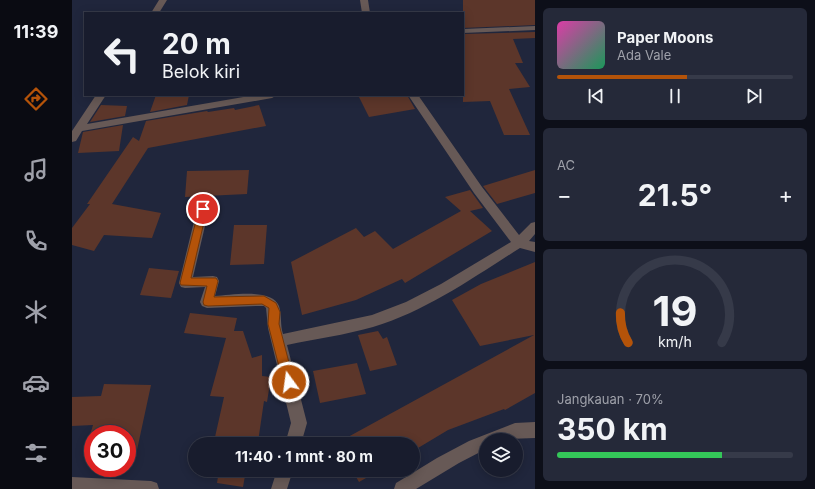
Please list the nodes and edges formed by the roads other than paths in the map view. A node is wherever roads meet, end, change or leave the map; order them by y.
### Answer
1 (163, 0) edge
2 (364, 0) edge
3 (156, 12) edge
4 (366, 12) edge
5 (535, 28) edge
6 (464, 31) edge
7 (99, 96) edge
8 (266, 96) edge
9 (414, 96) edge
10 (80, 128) junction
11 (72, 139) edge
12 (203, 209) dead end
13 (535, 226) edge
14 (519, 243) junction
15 (535, 247) edge
16 (279, 341) junction
17 (535, 430) edge
18 (509, 433) edge
19 (295, 437) edge
20 (479, 444) edge
21 (283, 477) edge
22 (72, 484) edge
23 (152, 489) edge
24 (279, 489) edge
25 (402, 489) edge

1 - 3 street
2 - 4 street
5 - 6 street
7 - 10 street
8 - 10 street
9 - 14 street
10 - 11 street
12 - 16 street
13 - 14 street
14 - 15 street
14 - 16 street
16 - 19 street
17 - 18 street
20 - 25 street
21 - 24 street
22 - 23 street

